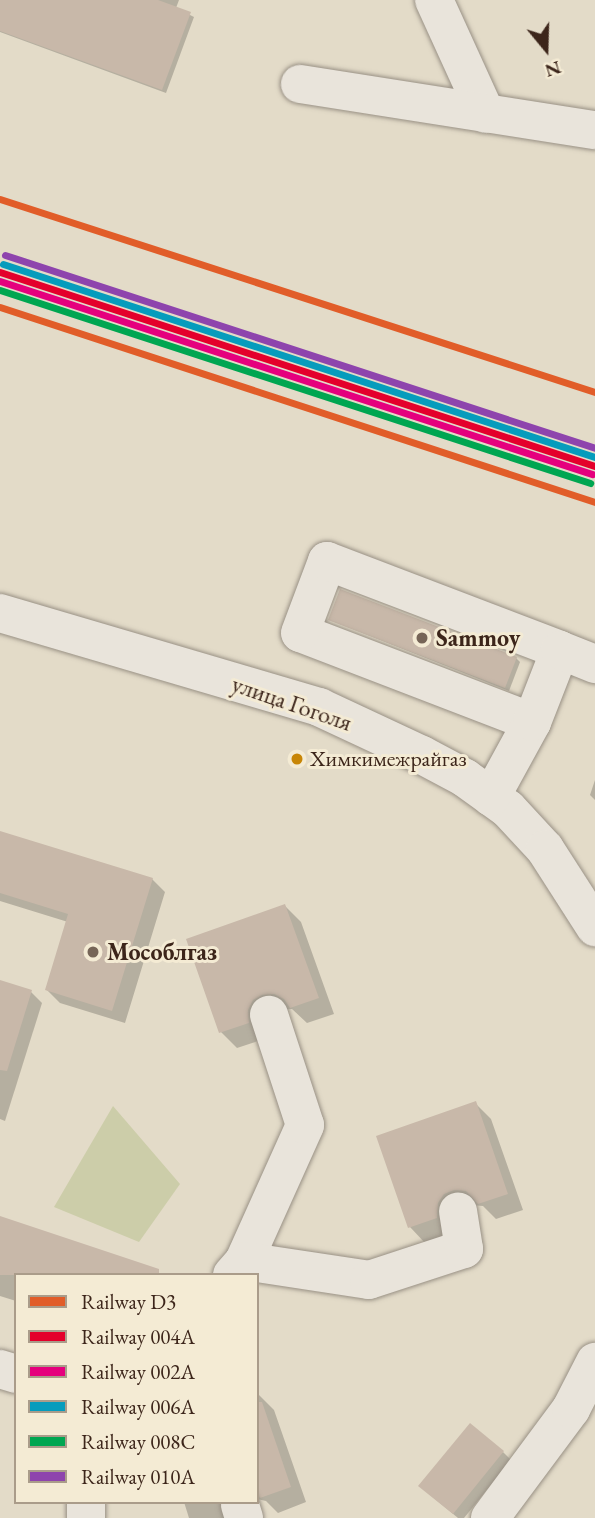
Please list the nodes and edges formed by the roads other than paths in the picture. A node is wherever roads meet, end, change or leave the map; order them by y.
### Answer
1 (434, 0) edge
2 (300, 84) dead end
3 (486, 114) junction
4 (595, 130) edge
5 (0, 613) edge
6 (560, 650) junction
7 (595, 664) edge
8 (532, 722) junction
9 (491, 796) junction
10 (595, 927) edge
11 (269, 1016) dead end
12 (458, 1211) dead end
13 (238, 1268) edge
14 (595, 1362) edge
15 (490, 1518) edge

1 - 3 street
2 - 3 street
3 - 4 street
5 - 9 street, улица Гоголя
6 - 7 street
6 - 8 street
6 - 8 street
8 - 9 street
9 - 10 street, улица Гоголя
11 - 13 street
12 - 13 street
14 - 15 street

